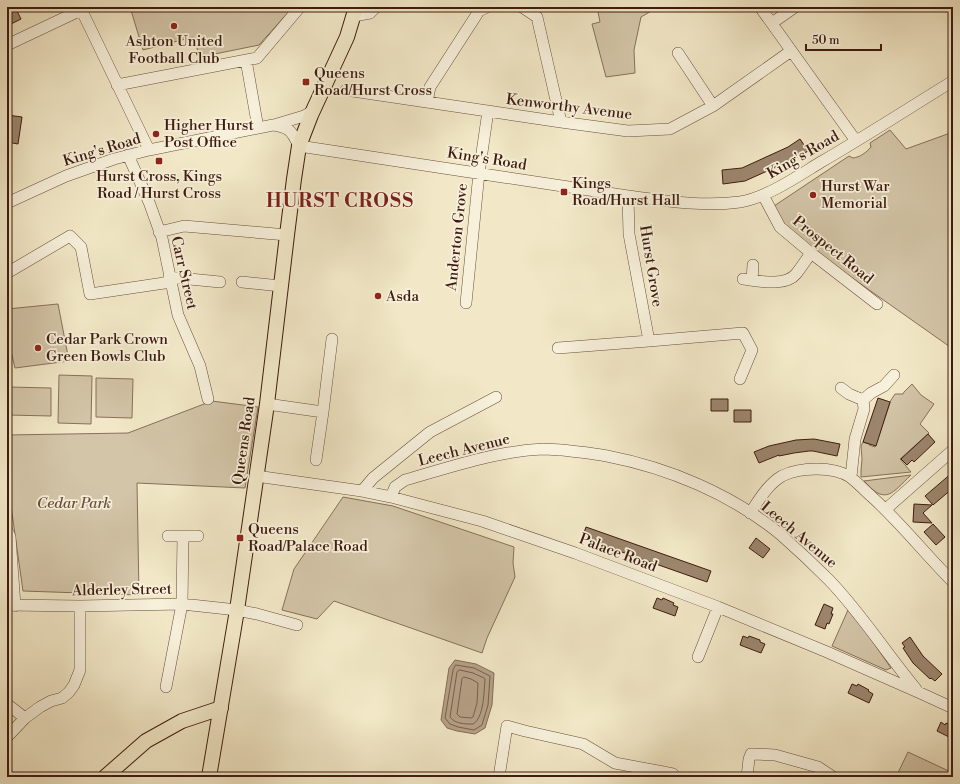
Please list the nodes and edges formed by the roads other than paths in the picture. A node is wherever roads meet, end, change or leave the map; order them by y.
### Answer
1 (300, 7) edge
2 (376, 7) edge
3 (487, 7) edge
4 (522, 7) edge
5 (760, 7) edge
6 (795, 7) edge
7 (81, 9) edge
8 (355, 12) edge
9 (772, 23) junction
10 (7, 44) edge
11 (791, 51) junction
12 (678, 53) dead end
13 (246, 60) junction
14 (953, 81) edge
15 (117, 85) junction
16 (346, 90) dead end
17 (426, 102) junction
18 (713, 106) junction
19 (313, 111) junction
20 (488, 111) junction
21 (561, 122) junction
22 (273, 125) junction
23 (258, 128) junction
24 (856, 141) junction
25 (299, 146) junction
26 (149, 150) junction
27 (128, 155) junction
28 (479, 173) junction
29 (763, 195) junction
30 (628, 196) junction
31 (7, 203) edge
32 (159, 232) junction
33 (287, 235) junction
34 (811, 253) junction
35 (752, 265) dead end
36 (7, 272) edge
37 (170, 279) junction
38 (220, 282) dead end
39 (242, 282) dead end
40 (281, 286) junction
41 (466, 303) dead end
42 (877, 304) dead end
43 (332, 339) dead end
44 (649, 341) junction
45 (558, 348) dead end
46 (894, 376) dead end
47 (740, 379) dead end
48 (841, 388) dead end
49 (496, 397) dead end
50 (208, 399) dead end
51 (864, 400) junction
52 (268, 404) junction
53 (323, 412) junction
54 (953, 450) edge
55 (316, 460) dead end
56 (256, 476) junction
57 (851, 477) junction
58 (362, 491) junction
59 (391, 497) junction
60 (886, 509) junction
61 (750, 513) junction
62 (7, 530) edge
63 (168, 536) dead end
64 (183, 536) junction
65 (198, 536) dead end
66 (953, 582) edge
67 (182, 604) junction
68 (11, 606) edge
69 (80, 606) junction
70 (718, 607) junction
71 (237, 610) junction
72 (297, 625) dead end
73 (698, 657) dead end
74 (166, 687) dead end
75 (918, 692) junction
76 (7, 704) edge
77 (221, 708) junction
78 (953, 708) edge
79 (25, 718) junction
80 (7, 737) edge
81 (657, 774) edge
82 (673, 774) dead end
83 (105, 777) edge
84 (209, 777) edge
85 (499, 777) edge
86 (747, 777) edge
87 (833, 777) edge

1 - 13 street
2 - 8 street
3 - 17 street
4 - 21 street
5 - 9 street
6 - 9 street
7 - 10 street
7 - 15 street
8 - 19 main road, Queens Road
9 - 11 street
11 - 18 street, Kenworthy Avenue
11 - 24 street
12 - 18 street
13 - 15 street
13 - 23 street
14 - 24 street, King's Road
15 - 26 street
16 - 17 street, Kenworthy Avenue
17 - 20 street, Kenworthy Avenue
18 - 21 street, Kenworthy Avenue
19 - 22 street, King's Road
19 - 25 main road, Queens Road
20 - 21 street, Kenworthy Avenue
20 - 28 street, Anderton Grove
22 - 23 street, King's Road
22 - 25 street
23 - 26 street, King's Road
24 - 29 street, King's Road
25 - 28 street, King's Road
25 - 33 main road, Queens Road
26 - 27 street, King's Road
27 - 31 street, King's Road
27 - 32 street, Carr Street
28 - 30 street, King's Road
28 - 41 street, Anderton Grove
29 - 30 street, King's Road
29 - 34 street, Prospect Road
30 - 44 street, Hurst Grove
32 - 33 street
32 - 37 street, Carr Street
33 - 40 main road, Queens Road
34 - 35 street
34 - 42 street, Prospect Road
36 - 37 street
37 - 38 street
37 - 50 street, Carr Street
39 - 40 street
40 - 52 main road, Queens Road
43 - 53 street
44 - 45 street
44 - 47 street
46 - 51 street
48 - 51 street
49 - 58 street
51 - 57 street
52 - 53 street
52 - 56 main road, Queens Road
53 - 55 street
54 - 60 street
56 - 58 street, Palace Road
56 - 71 main road, Queens Road
57 - 60 street
57 - 61 street
58 - 59 street, Palace Road
59 - 61 street, Leech Avenue
59 - 70 street, Palace Road
60 - 66 street
61 - 75 street, Leech Avenue
62 - 68 street
63 - 64 street
64 - 65 street
64 - 67 street
67 - 69 street, Alderley Street
67 - 71 street, Alderley Street
67 - 74 street
68 - 69 street, Alderley Street
69 - 79 street
70 - 73 street
70 - 75 street, Palace Road
71 - 72 street, Alderley Street
71 - 77 main road, Queens Road
75 - 78 street, Palace Road
76 - 79 street
77 - 83 main road
77 - 84 main road, Queens Road
79 - 80 street
81 - 82 street
81 - 85 street
86 - 87 street

